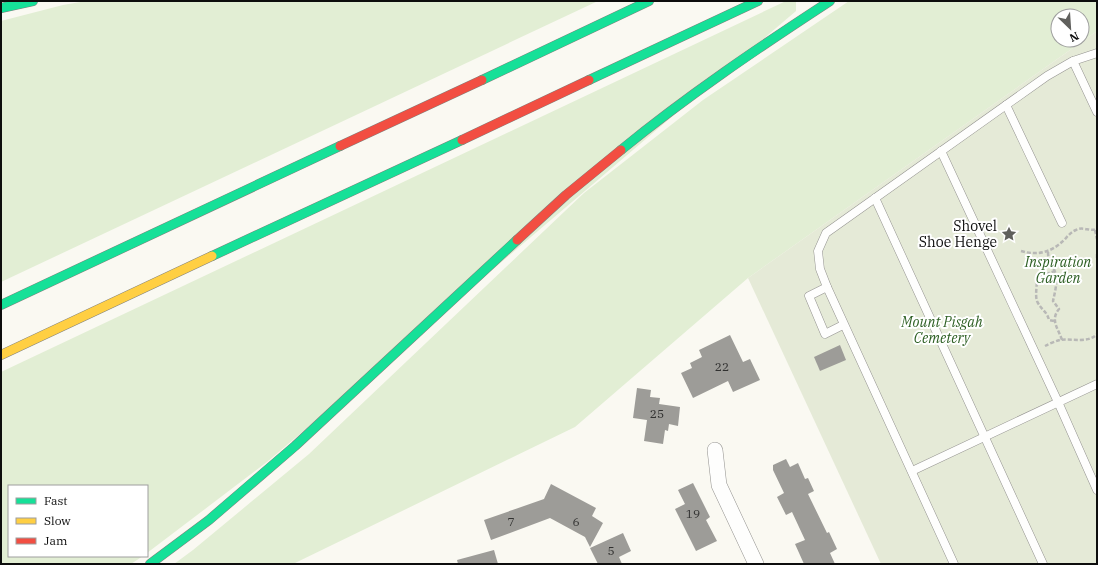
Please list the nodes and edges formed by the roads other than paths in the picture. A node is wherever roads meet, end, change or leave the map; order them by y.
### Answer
1 (33, 1) edge
2 (649, 1) edge
3 (758, 1) edge
4 (830, 1) edge
5 (1, 8) edge
6 (1097, 53) edge
7 (1073, 61) junction
8 (1006, 106) junction
9 (1097, 112) edge
10 (941, 151) junction
11 (875, 198) junction
12 (1062, 224) dead end
13 (826, 286) junction
14 (1, 305) edge
15 (844, 325) junction
16 (1, 355) edge
17 (1097, 384) edge
18 (1058, 402) junction
19 (985, 436) junction
20 (714, 450) dead end
21 (912, 471) junction
22 (1097, 490) edge
23 (150, 564) edge
24 (756, 564) edge
25 (954, 564) edge
26 (1043, 564) edge

1 - 5 highway
2 - 14 highway
3 - 16 highway
4 - 23 highway
6 - 7 lane
7 - 8 lane
7 - 9 lane
8 - 10 lane
8 - 12 lane
10 - 11 lane
10 - 18 lane
11 - 13 lane
11 - 19 lane
13 - 15 lane
13 - 15 lane
15 - 21 lane
17 - 18 lane
18 - 19 lane
18 - 22 lane
19 - 21 lane
19 - 26 lane
20 - 24 street
21 - 25 lane

